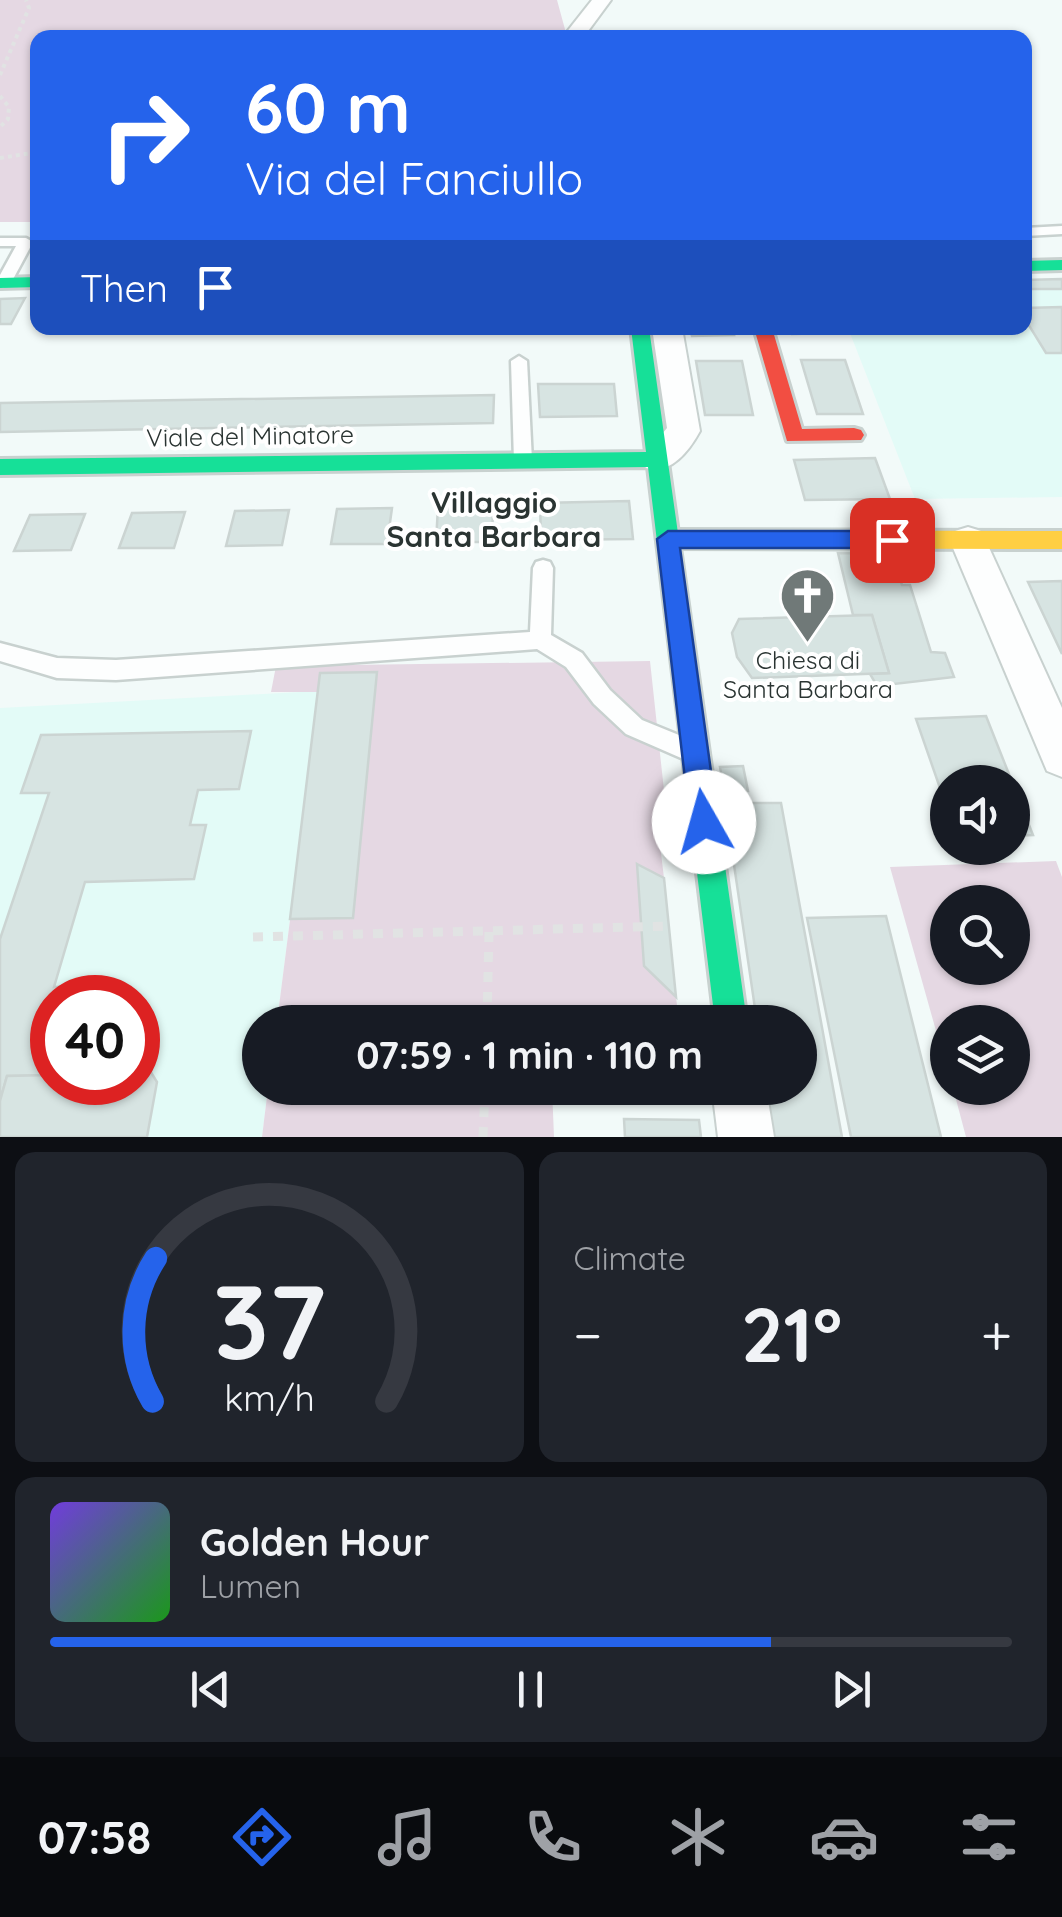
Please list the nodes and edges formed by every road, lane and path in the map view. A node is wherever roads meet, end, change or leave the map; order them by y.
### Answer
1 (26, 0) edge
2 (602, 0) edge
3 (572, 26) edge
4 (0, 74) edge
5 (0, 96) edge
6 (0, 126) edge
7 (30, 153) edge
8 (0, 158) edge
9 (1062, 230) edge
10 (1032, 232) edge
11 (0, 242) edge
12 (1062, 265) edge
13 (1032, 266) edge
14 (30, 282) edge
15 (1, 283) edge
16 (642, 335) edge
17 (666, 335) edge
18 (765, 335) edge
19 (519, 361) dead end
20 (666, 416) junction
21 (854, 435) dead end
22 (658, 460) junction
23 (512, 461) junction
24 (0, 466) edge
25 (668, 539) junction
26 (1062, 540) edge
27 (968, 542) junction
28 (543, 568) dead end
29 (540, 640) junction
30 (0, 652) edge
31 (695, 753) junction
32 (1062, 756) edge
33 (718, 924) junction
34 (489, 931) junction
35 (253, 937) dead end
36 (487, 1005) edge
37 (728, 1005) edge
38 (484, 1105) edge
39 (741, 1105) edge
40 (483, 1137) edge
41 (746, 1137) edge

1 - 4 path
2 - 3 street
5 - 6 path
7 - 8 path
9 - 10 lane
11 - 15 lane
12 - 13 street
14 - 15 street
16 - 20 street
17 - 20 street
18 - 21 street
19 - 23 lane
20 - 22 street
22 - 23 street, Viale del Minatore
22 - 25 street
23 - 24 street, Viale del Minatore
25 - 27 street
25 - 31 street
26 - 27 street
27 - 32 street
28 - 29 lane
29 - 30 lane
29 - 31 lane
31 - 33 street
33 - 34 path
33 - 37 street
34 - 35 path
34 - 36 path
38 - 40 path
39 - 41 street

